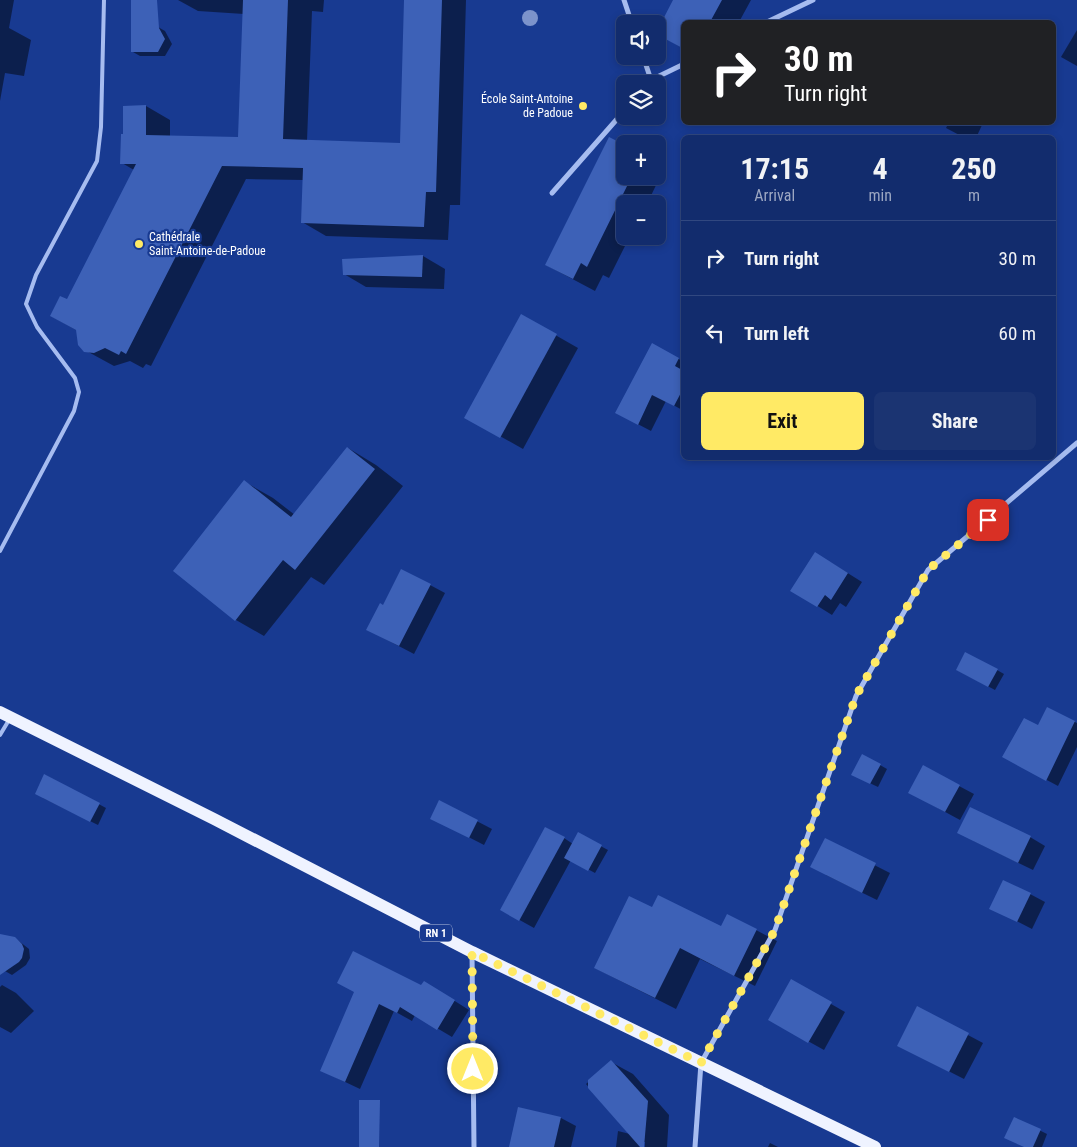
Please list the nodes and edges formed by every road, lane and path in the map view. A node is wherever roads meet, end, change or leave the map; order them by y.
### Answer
1 (104, 0) edge
2 (624, 0) edge
3 (813, 0) edge
4 (629, 15) edge
5 (772, 20) edge
6 (681, 66) edge
7 (663, 75) edge
8 (616, 120) edge
9 (552, 193) dead end
10 (1077, 443) edge
11 (0, 551) edge
12 (5, 715) edge
13 (0, 735) edge
14 (472, 952) junction
15 (701, 1063) junction
16 (474, 1147) edge
17 (695, 1147) edge
18 (875, 1147) edge

1 - 11 lane
2 - 4 street
3 - 5 street
6 - 7 street
8 - 9 street
10 - 15 street
12 - 13 lane
12 - 14 main road, RN 1
14 - 15 main road, RN 1
14 - 16 street
15 - 17 street
15 - 18 main road, RN 1

